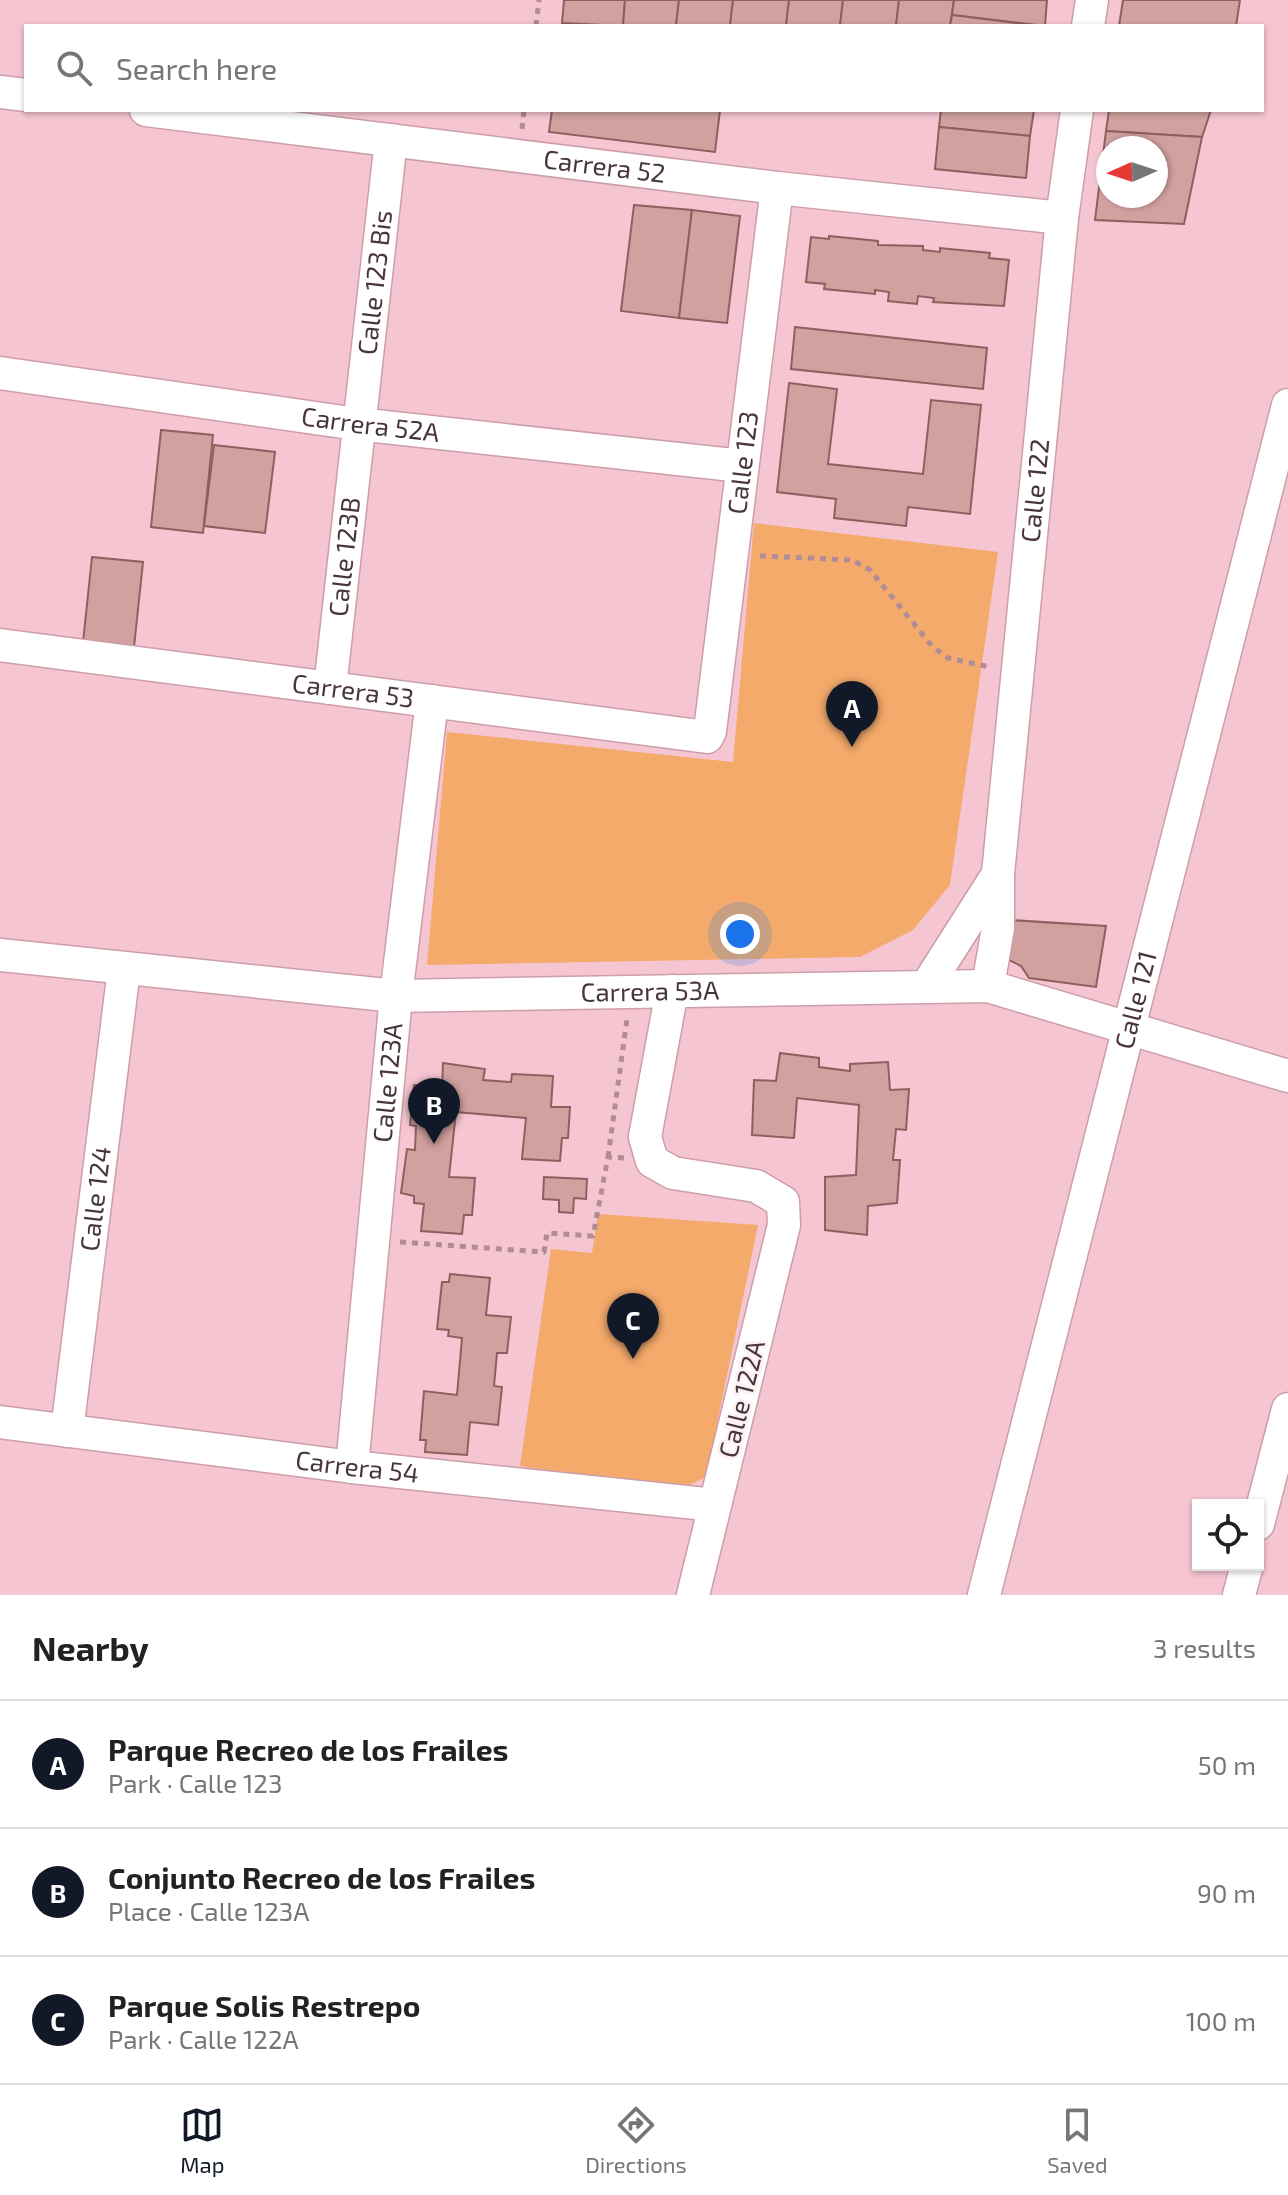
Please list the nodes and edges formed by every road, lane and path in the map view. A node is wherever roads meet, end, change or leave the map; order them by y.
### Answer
1 (539, 0) edge
2 (1092, 0) edge
3 (536, 24) edge
4 (1088, 24) edge
5 (0, 92) edge
6 (24, 95) edge
7 (162, 112) edge
8 (1077, 112) edge
9 (391, 140) junction
10 (777, 188) junction
11 (1062, 218) junction
12 (0, 373) edge
13 (1288, 405) edge
14 (357, 424) junction
15 (742, 466) junction
16 (731, 556) junction
17 (0, 645) edge
18 (1019, 672) junction
19 (330, 688) junction
20 (432, 701) junction
21 (707, 737) joint
22 (998, 874) junction
23 (0, 955) edge
24 (124, 969) junction
25 (928, 984) junction
26 (988, 986) junction
27 (631, 991) junction
28 (672, 991) junction
29 (396, 996) junction
30 (1128, 1031) junction
31 (1288, 1076) edge
32 (608, 1157) junction
33 (652, 1161) junction
34 (375, 1240) junction
35 (1288, 1409) edge
36 (0, 1422) edge
37 (67, 1431) junction
38 (352, 1467) junction
39 (1264, 1501) edge
40 (715, 1505) junction
41 (1245, 1571) edge
42 (693, 1595) edge
43 (984, 1595) edge
44 (1239, 1595) edge

1 - 3 path
2 - 4 street
5 - 6 street
7 - 9 street, Carrera 52
8 - 11 street, Calle 122
9 - 10 street, Carrera 52
9 - 14 street, Calle 123 Bis
10 - 11 street, Carrera 52
10 - 15 street, Calle 123
11 - 18 street, Calle 122
12 - 14 street, Carrera 52A
13 - 30 street, Calle 121
14 - 15 street, Carrera 52A
14 - 19 street, Calle 123B
15 - 16 street, Calle 123
16 - 18 path
16 - 21 street, Calle 123
17 - 19 street, Carrera 53
18 - 22 street, Calle 122
19 - 20 street, Carrera 53
20 - 21 street, Carrera 53
20 - 29 street, Calle 123A
22 - 25 street, Calle 122
22 - 26 street, Calle 122
23 - 24 street, Carrera 53A
24 - 29 street, Carrera 53A
24 - 37 street, Calle 124
25 - 26 street, Carrera 53A
25 - 28 street, Carrera 53A
26 - 30 street, Carrera 53A
27 - 28 street, Carrera 53A
27 - 29 street, Carrera 53A
27 - 32 path
28 - 33 street
29 - 34 street, Calle 123A
30 - 31 street, Carrera 53A
30 - 43 street, Calle 121
32 - 33 path
32 - 34 path
33 - 40 street, Calle 122A
34 - 38 street, Calle 123A
35 - 39 street
36 - 37 street, Carrera 54
37 - 38 street, Carrera 54
38 - 40 street, Carrera 54
40 - 42 street, Calle 122A
41 - 44 street

